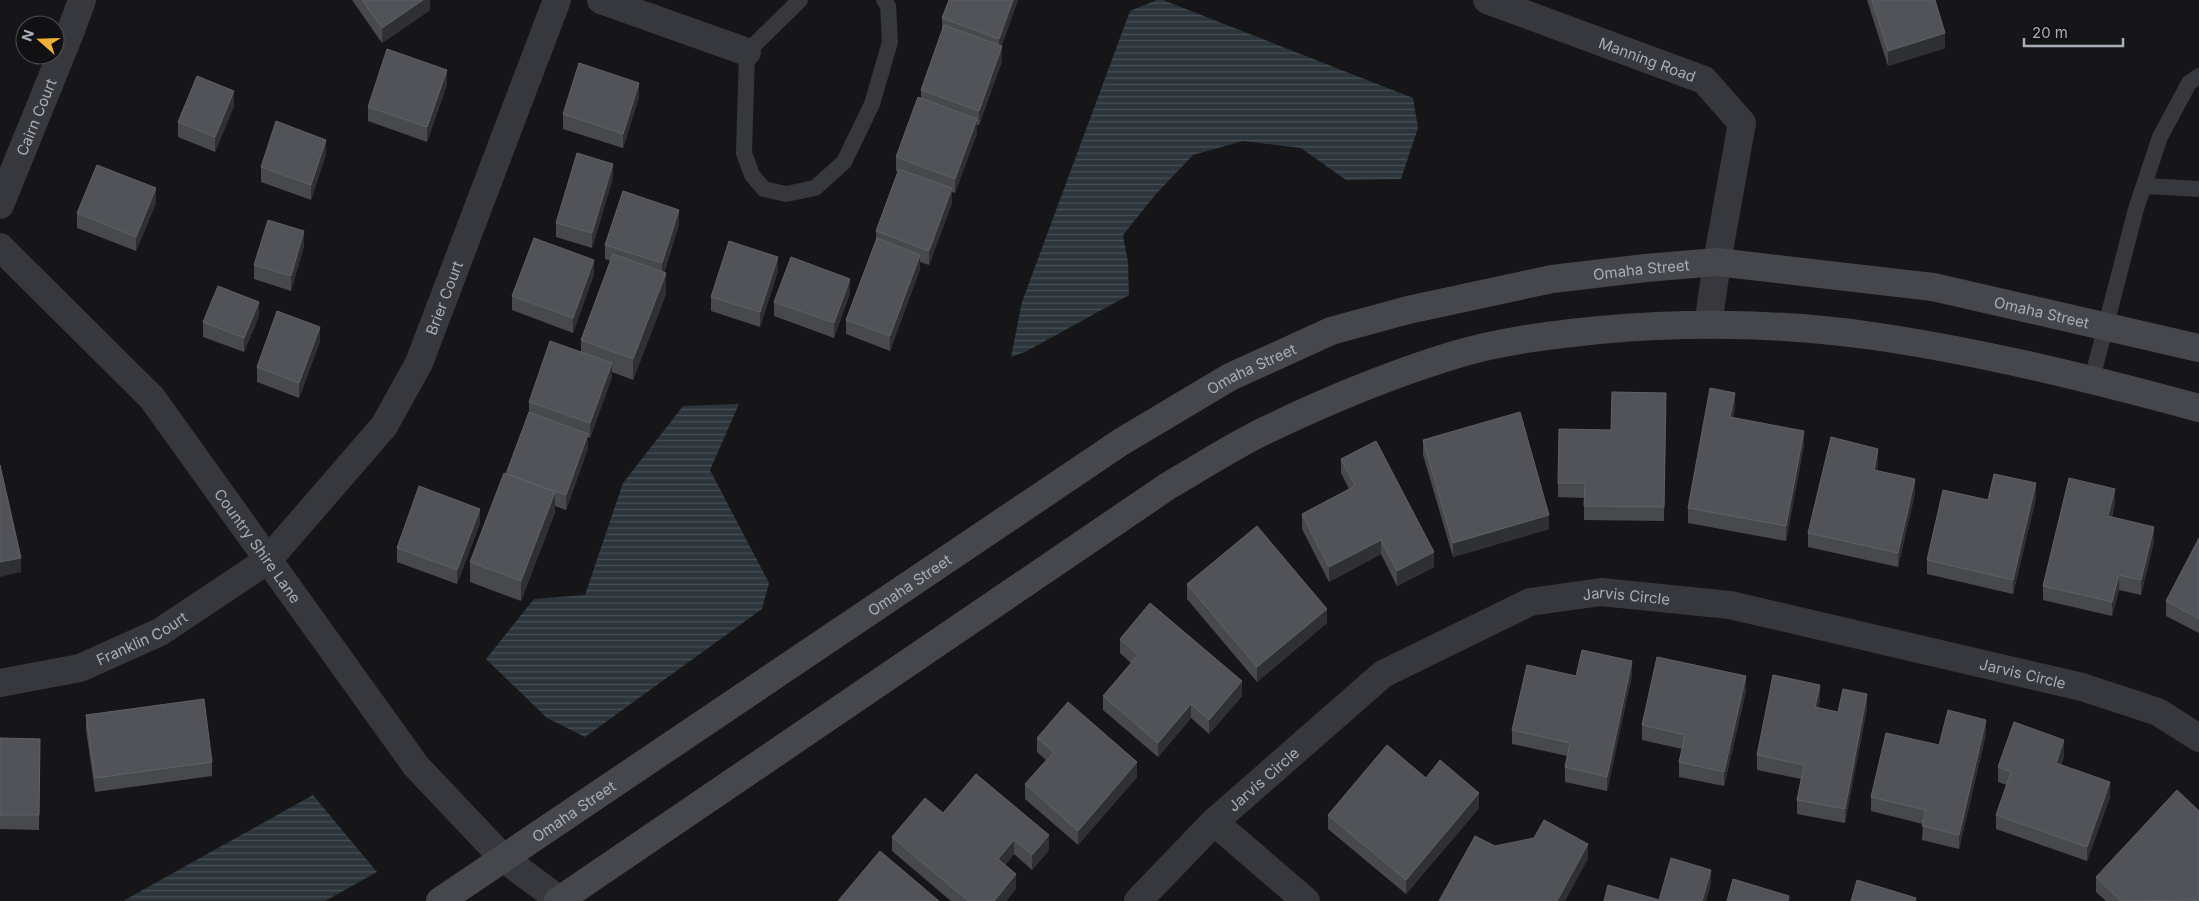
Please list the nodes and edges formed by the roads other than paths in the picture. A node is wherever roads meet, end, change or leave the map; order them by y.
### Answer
1 (82, 0) edge
2 (557, 0) edge
3 (601, 0) edge
4 (800, 0) edge
5 (884, 0) edge
6 (1487, 0) edge
7 (1536, 8) edge
8 (747, 52) junction
9 (2199, 76) edge
10 (2144, 186) junction
11 (2199, 189) edge
12 (0, 205) edge
13 (0, 247) edge
14 (1717, 262) junction
15 (1708, 325) junction
16 (2106, 327) junction
17 (2199, 348) edge
18 (2092, 379) junction
19 (2196, 407) edge
20 (268, 560) junction
21 (0, 683) edge
22 (2199, 738) edge
23 (1214, 822) junction
24 (503, 858) junction
25 (440, 901) edge
26 (560, 901) edge
27 (1138, 901) edge
28 (1306, 901) edge

1 - 12 street, Cairn Court
2 - 20 street, Brier Court
3 - 8 street
4 - 8 lane
5 - 8 lane
6 - 7 street, Manning Road
7 - 14 street, Manning Road
9 - 10 lane
10 - 11 lane
10 - 16 lane
13 - 20 street, Country Shire Lane
14 - 15 street, Manning Road
14 - 16 main road, Omaha Street
14 - 24 main road, Omaha Street
15 - 18 main road
15 - 26 main road
16 - 17 main road, Omaha Street
16 - 18 lane
18 - 19 main road
20 - 21 street, Franklin Court
20 - 24 street, Country Shire Lane
22 - 23 street, Jarvis Circle
23 - 27 street, Jarvis Circle
23 - 28 street
24 - 25 main road, Omaha Street
24 - 26 street, Country Shire Lane

